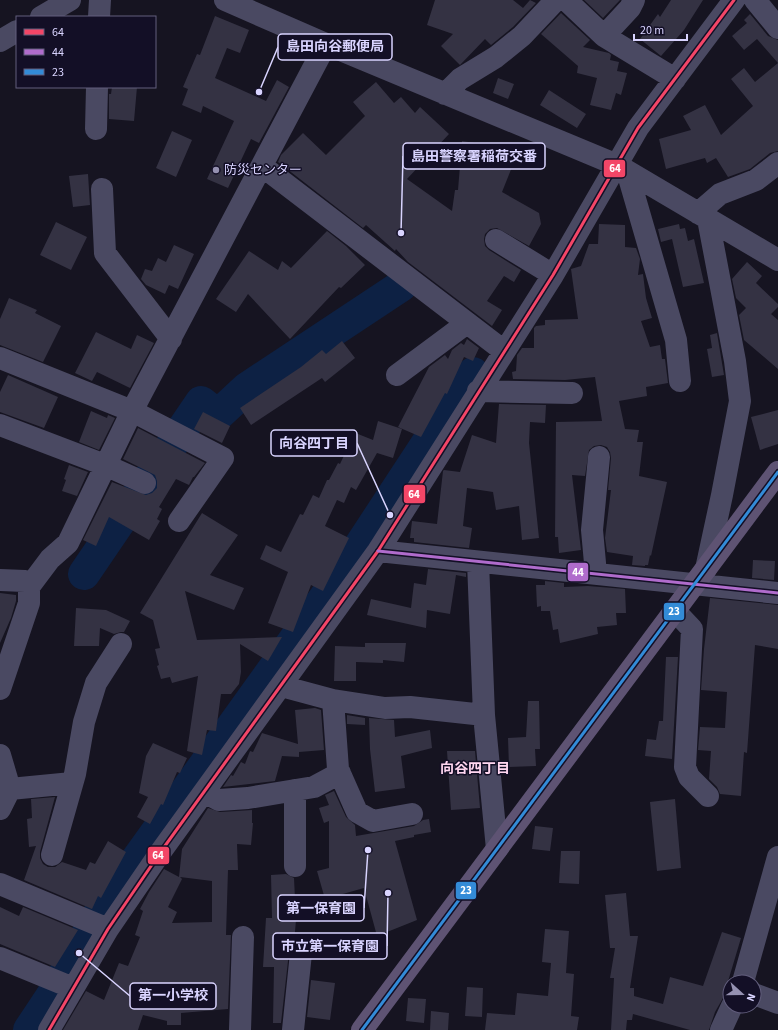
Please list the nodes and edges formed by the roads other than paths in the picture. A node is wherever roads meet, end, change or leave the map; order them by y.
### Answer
1 (70, 0) edge
2 (100, 0) edge
3 (225, 0) edge
4 (556, 0) edge
5 (566, 0) edge
6 (634, 0) edge
7 (734, 0) edge
8 (755, 0) edge
9 (43, 16) edge
10 (99, 16) edge
11 (778, 28) edge
12 (16, 32) edge
13 (604, 36) junction
14 (0, 41) edge
15 (326, 44) junction
16 (675, 79) junction
17 (97, 88) edge
18 (445, 94) junction
19 (96, 129) dead end
20 (778, 164) edge
21 (262, 166) junction
22 (622, 168) junction
23 (102, 190) dead end
24 (703, 216) junction
25 (496, 240) dead end
26 (778, 260) edge
27 (553, 275) junction
28 (467, 323) junction
29 (171, 339) junction
30 (504, 351) junction
31 (0, 358) edge
32 (396, 375) dead end
33 (680, 381) dead end
34 (478, 391) junction
35 (572, 394) dead end
36 (132, 411) junction
37 (0, 426) edge
38 (598, 457) dead end
39 (105, 465) junction
40 (778, 472) edge
41 (145, 483) dead end
42 (180, 521) dead end
43 (378, 551) junction
44 (478, 562) junction
45 (596, 574) junction
46 (700, 577) junction
47 (0, 580) edge
48 (29, 587) junction
49 (778, 593) edge
50 (675, 611) junction
51 (121, 644) dead end
52 (281, 686) junction
53 (0, 689) edge
54 (333, 700) junction
55 (484, 715) junction
56 (0, 755) edge
57 (340, 773) junction
58 (72, 783) junction
59 (10, 789) junction
60 (295, 790) junction
61 (204, 792) junction
62 (708, 796) dead end
63 (0, 809) edge
64 (412, 814) dead end
65 (497, 849) junction
66 (52, 855) dead end
67 (778, 857) edge
68 (294, 866) dead end
69 (0, 884) edge
70 (108, 929) junction
71 (243, 937) dead end
72 (301, 953) dead end
73 (0, 958) edge
74 (745, 974) edge
75 (71, 987) junction
76 (762, 997) edge
77 (778, 1003) edge
78 (728, 1014) edge
79 (49, 1030) edge
80 (223, 1030) edge
81 (241, 1030) edge
82 (293, 1030) edge
83 (362, 1030) edge
84 (721, 1030) edge

1 - 9 street
2 - 10 street
3 - 15 street
4 - 18 street
5 - 13 street
6 - 13 street
7 - 16 street
8 - 11 street
12 - 14 street
13 - 16 street
15 - 18 street
15 - 21 street
16 - 22 street
17 - 19 street
18 - 22 street
20 - 24 street
21 - 28 street
21 - 29 street
22 - 24 street
22 - 27 street
22 - 33 street
23 - 29 street
24 - 26 street
24 - 46 street
25 - 27 street
27 - 30 street
28 - 30 street
28 - 32 street
29 - 36 street
30 - 34 street
31 - 36 street
34 - 35 street
34 - 43 street
36 - 39 street
36 - 42 street
37 - 39 street
38 - 45 street
39 - 41 street
39 - 48 street
40 - 46 main road
43 - 44 street
43 - 52 street
44 - 45 street
44 - 55 street
45 - 46 street
46 - 49 street
46 - 50 main road
47 - 48 street
48 - 53 street
50 - 62 street
50 - 65 main road
51 - 58 street
52 - 54 street
52 - 61 street
54 - 55 street
54 - 57 street
55 - 65 street
56 - 59 street
57 - 60 street
57 - 64 street
58 - 59 street
58 - 66 street
59 - 63 street
60 - 61 street
60 - 68 street
61 - 70 street
65 - 83 main road
67 - 74 street
69 - 70 street
70 - 75 street
71 - 81 street
72 - 82 street
73 - 75 street
75 - 79 street
76 - 77 street
78 - 84 street
80 - 81 street

